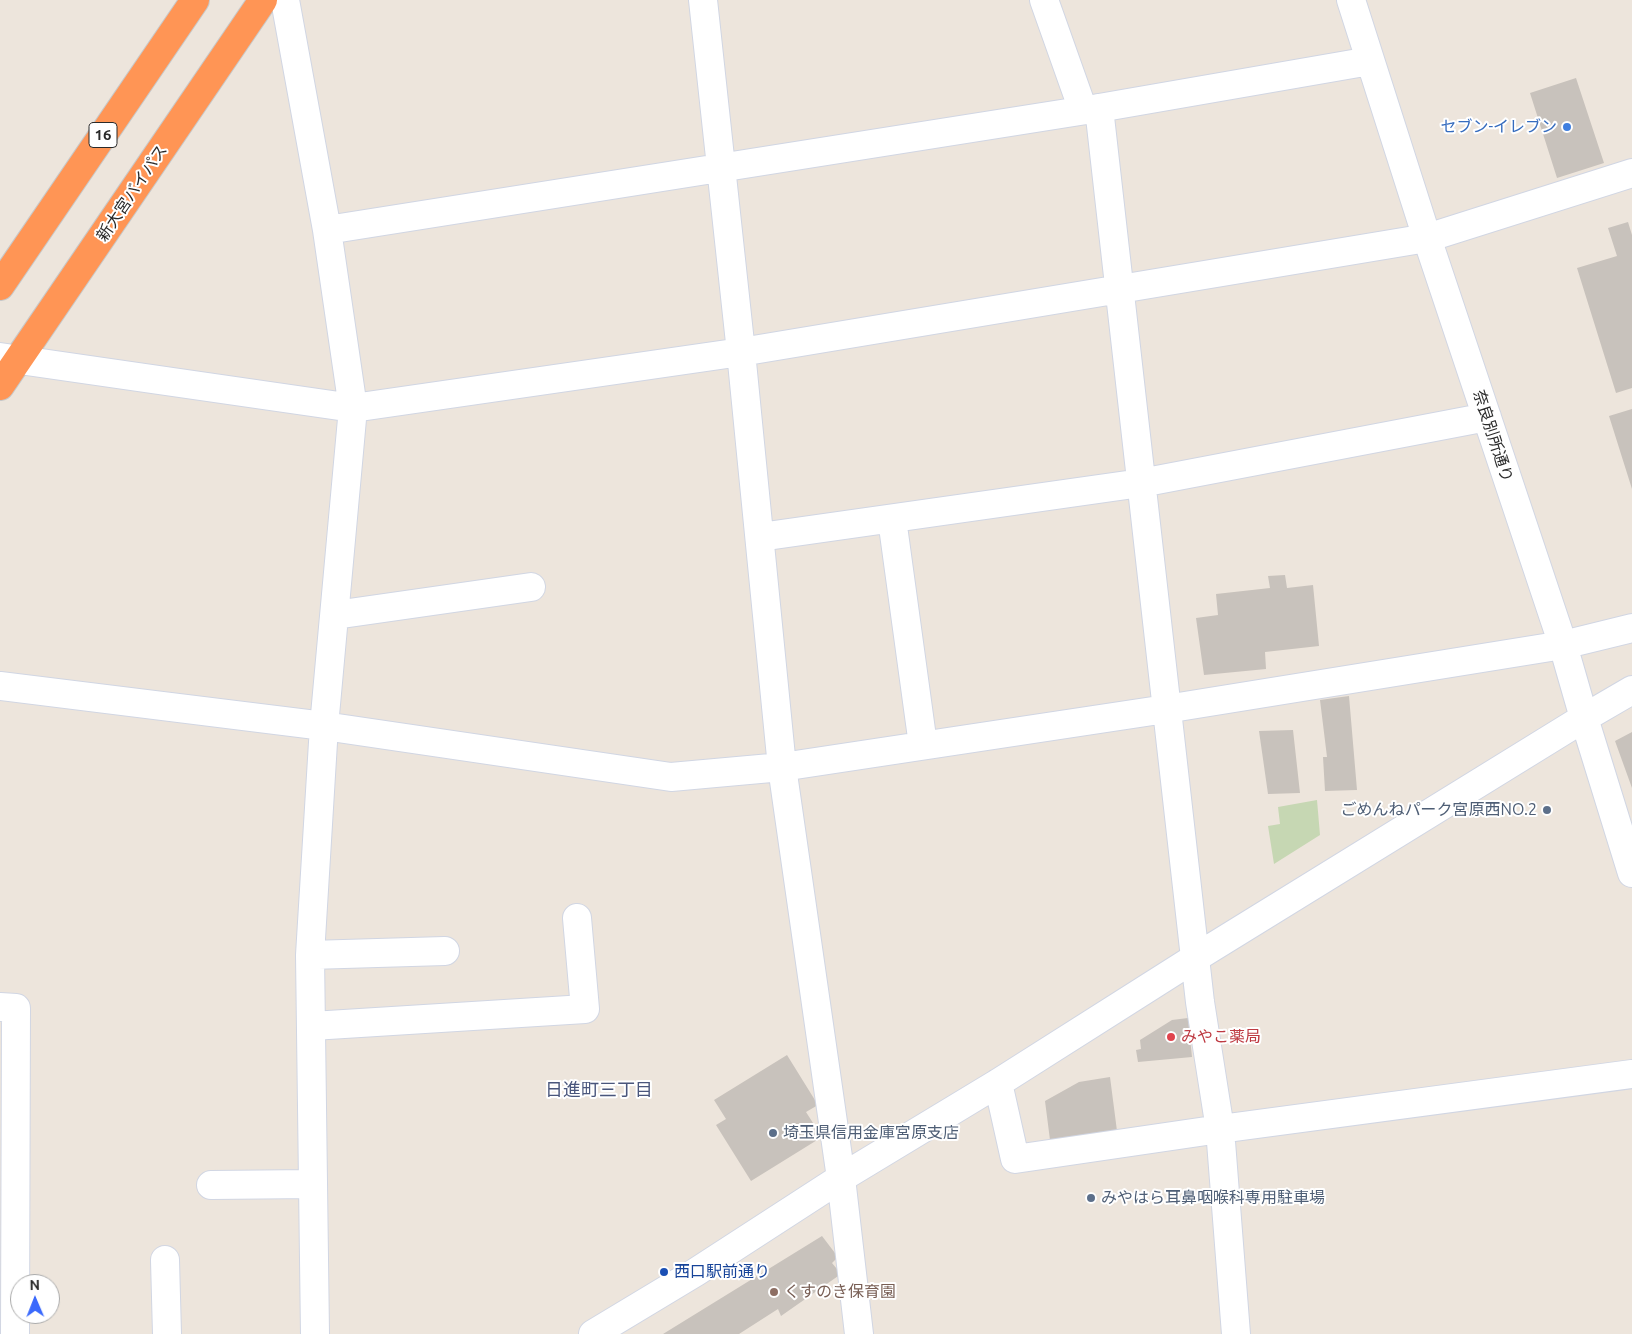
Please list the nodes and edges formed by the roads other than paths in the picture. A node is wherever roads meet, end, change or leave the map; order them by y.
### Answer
1 (196, 0) edge
2 (262, 0) edge
3 (285, 0) edge
4 (703, 0) edge
5 (1044, 0) edge
6 (1351, 0) edge
7 (1370, 61) junction
8 (1091, 109) junction
9 (722, 167) junction
10 (1632, 173) edge
11 (327, 230) junction
12 (1427, 238) junction
13 (0, 286) edge
14 (1118, 288) junction
15 (741, 352) junction
16 (9, 358) edge
17 (0, 386) edge
18 (353, 408) junction
19 (1487, 417) junction
20 (1141, 483) junction
21 (892, 519) junction
22 (760, 537) junction
23 (531, 587) dead end
24 (335, 615) junction
25 (1632, 628) edge
26 (1563, 645) junction
27 (0, 686) edge
28 (1632, 690) edge
29 (1166, 709) junction
30 (1584, 718) junction
31 (324, 726) junction
32 (923, 745) junction
33 (782, 767) junction
34 (1631, 867) edge
35 (577, 918) dead end
36 (445, 951) dead end
37 (310, 955) junction
38 (1195, 958) junction
39 (0, 1007) edge
40 (312, 1026) junction
41 (1632, 1074) edge
42 (998, 1083) junction
43 (1220, 1129) junction
44 (842, 1178) junction
45 (312, 1184) junction
46 (211, 1185) dead end
47 (165, 1260) dead end
48 (15, 1334) edge
49 (167, 1334) edge
50 (315, 1334) edge
51 (594, 1334) edge
52 (859, 1334) edge
53 (1236, 1334) edge

1 - 13 highway, 16
2 - 16 highway, 新大宮バイパス
3 - 11 street
4 - 9 street
5 - 8 street
6 - 7 street, 奈良別所通り
7 - 8 street
7 - 12 street, 奈良別所通り
8 - 9 street
8 - 14 street
9 - 11 street
9 - 15 street
10 - 12 street
11 - 18 street
12 - 14 street
12 - 19 street, 奈良別所通り
14 - 15 street
14 - 20 street
15 - 18 street
15 - 22 street
16 - 17 highway, 新大宮バイパス
16 - 18 street
18 - 24 street
19 - 20 street
19 - 26 street, 奈良別所通り
20 - 21 street
20 - 29 street
21 - 22 street
21 - 32 street
22 - 33 street
23 - 24 street
24 - 31 street
25 - 26 street
26 - 29 street
26 - 30 street, 奈良別所通り
27 - 31 street
28 - 30 street
29 - 32 street
29 - 38 street
30 - 34 street, 奈良別所通り
30 - 38 street
31 - 33 street
31 - 37 street
32 - 33 street
33 - 44 street
35 - 40 street
36 - 37 street
37 - 40 street
38 - 42 street
38 - 43 street
39 - 48 street
40 - 45 street
41 - 43 street
42 - 43 street
42 - 44 street
43 - 53 street
44 - 51 street
44 - 52 street
45 - 46 street
45 - 50 street
47 - 49 street

